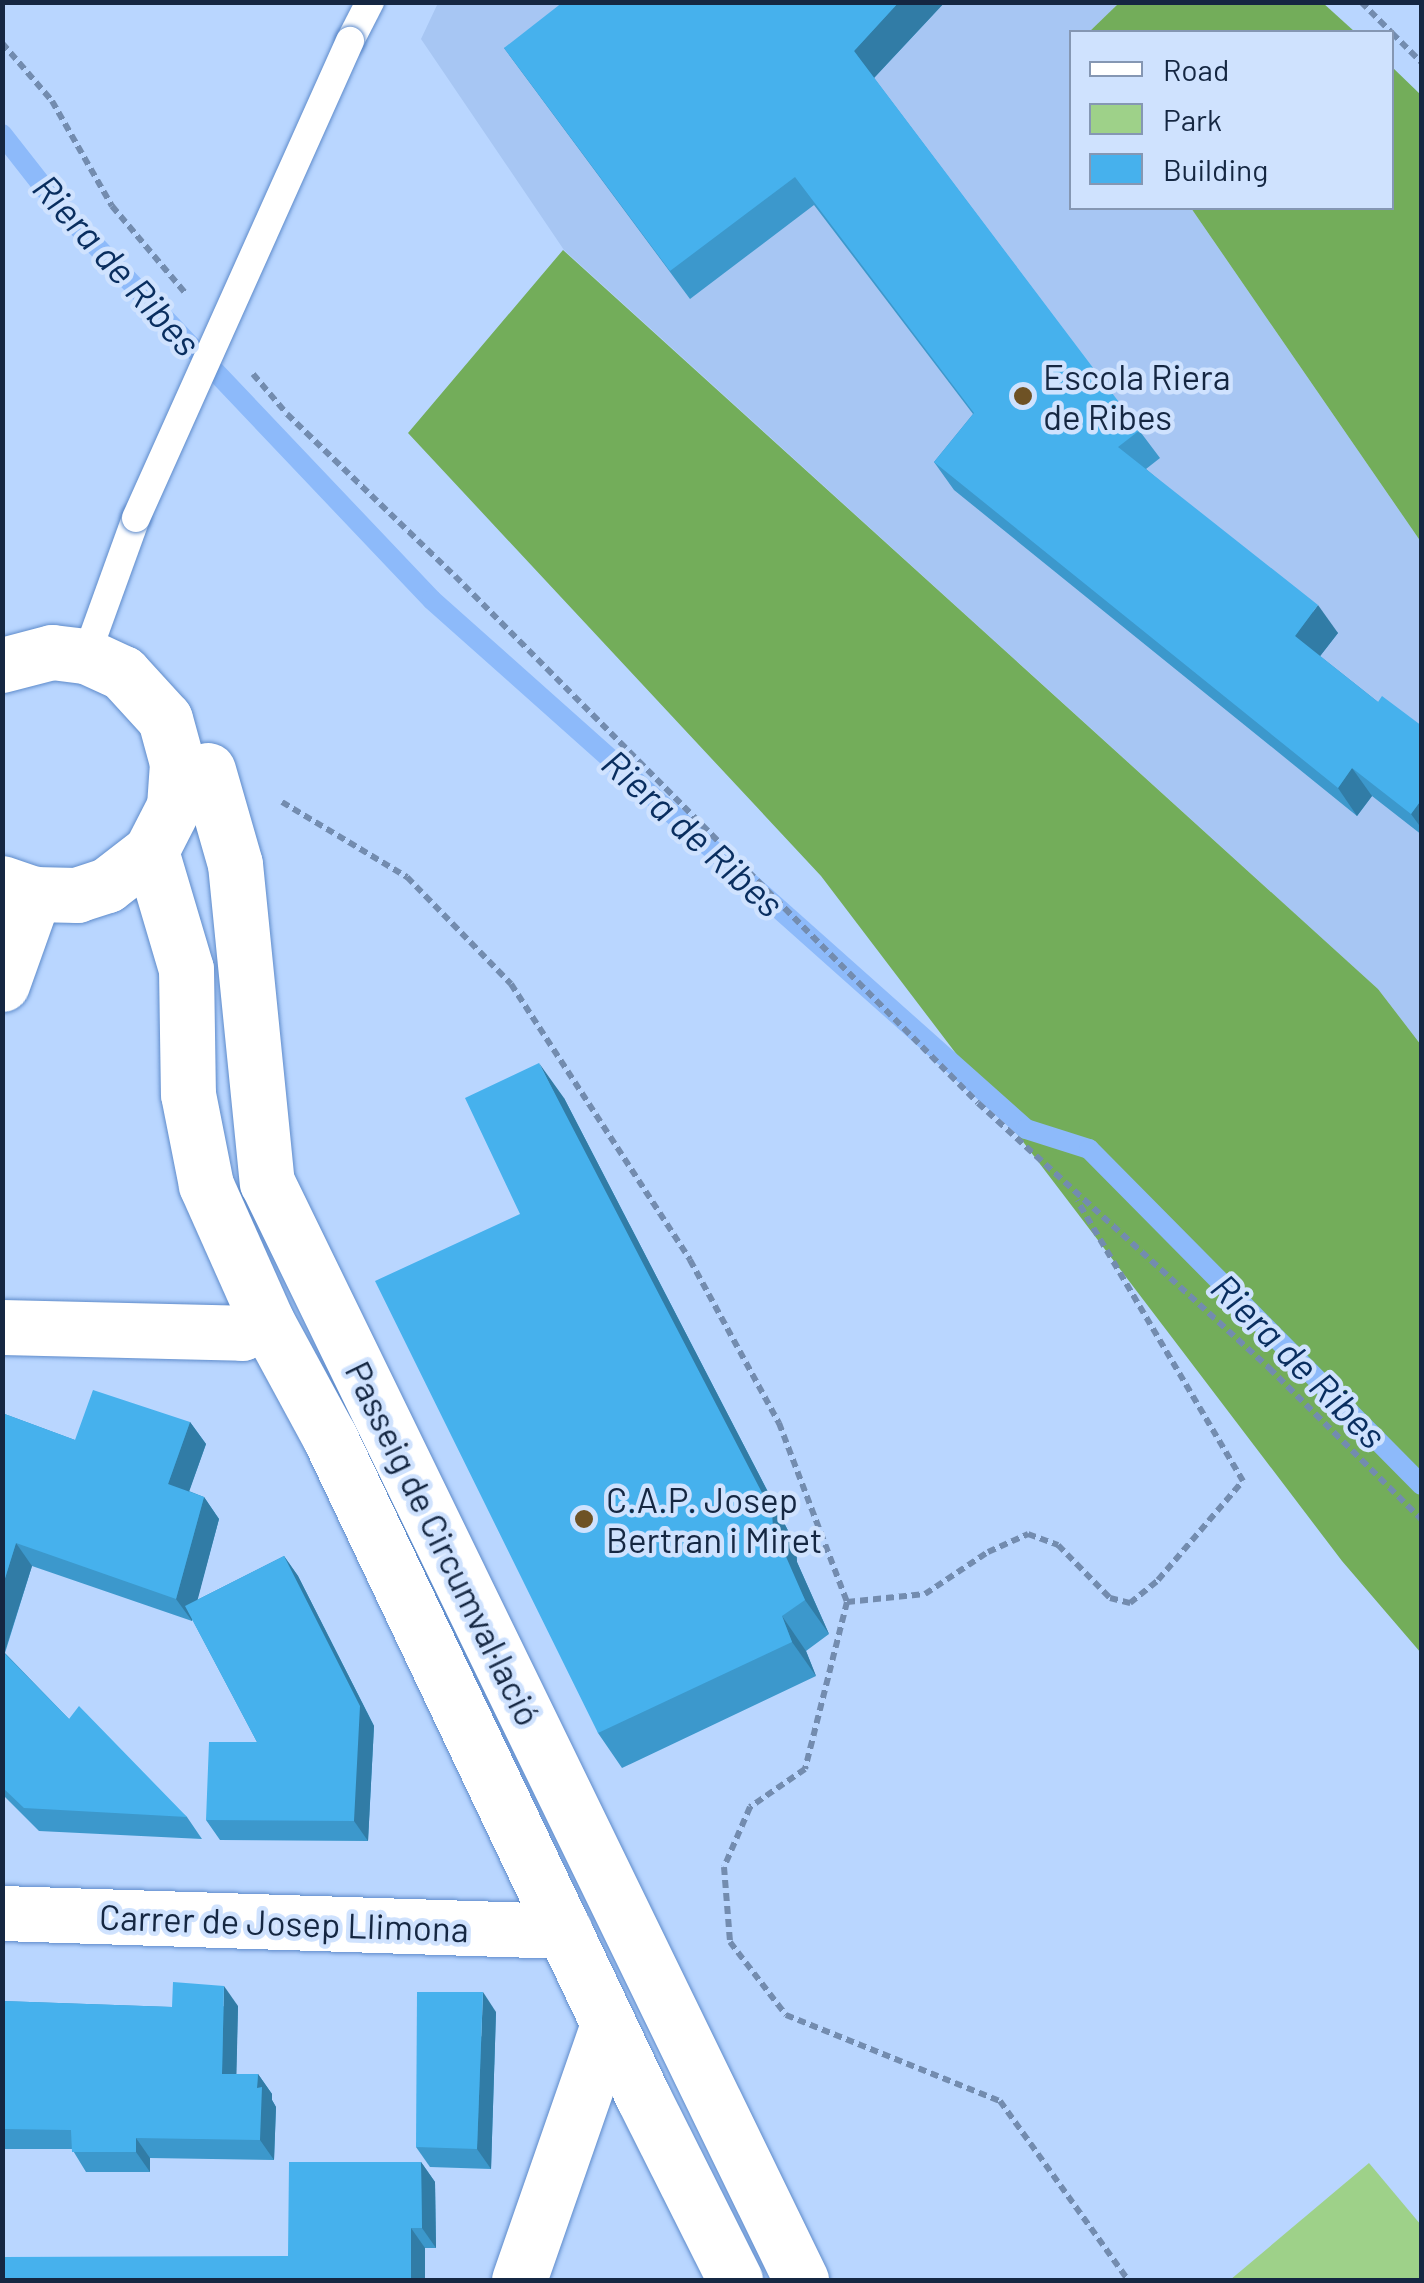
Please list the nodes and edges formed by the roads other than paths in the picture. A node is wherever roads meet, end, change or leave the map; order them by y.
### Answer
1 (370, 2) edge
2 (86, 656) junction
3 (2, 665) edge
4 (208, 770) road end
5 (151, 851) junction
6 (18, 888) edge
7 (2, 984) edge
8 (267, 1322) junction
9 (2, 1327) edge
10 (2, 1913) edge
11 (565, 1931) junction
12 (608, 2024) junction
13 (519, 2280) edge
14 (735, 2280) edge
15 (801, 2280) edge

1 - 2 lane, bridge
2 - 3 street
2 - 5 street
4 - 15 street, Passeig de Circumval·lació
5 - 6 street
5 - 8 street, Passeig de Circumval·lació
6 - 7 street
8 - 9 street
8 - 11 street, Passeig de Circumval·lació
10 - 11 street, Carrer de Josep Llimona
11 - 12 street, Passeig de Circumval·lació
12 - 13 street
12 - 14 street, Passeig de Circumval·lació

